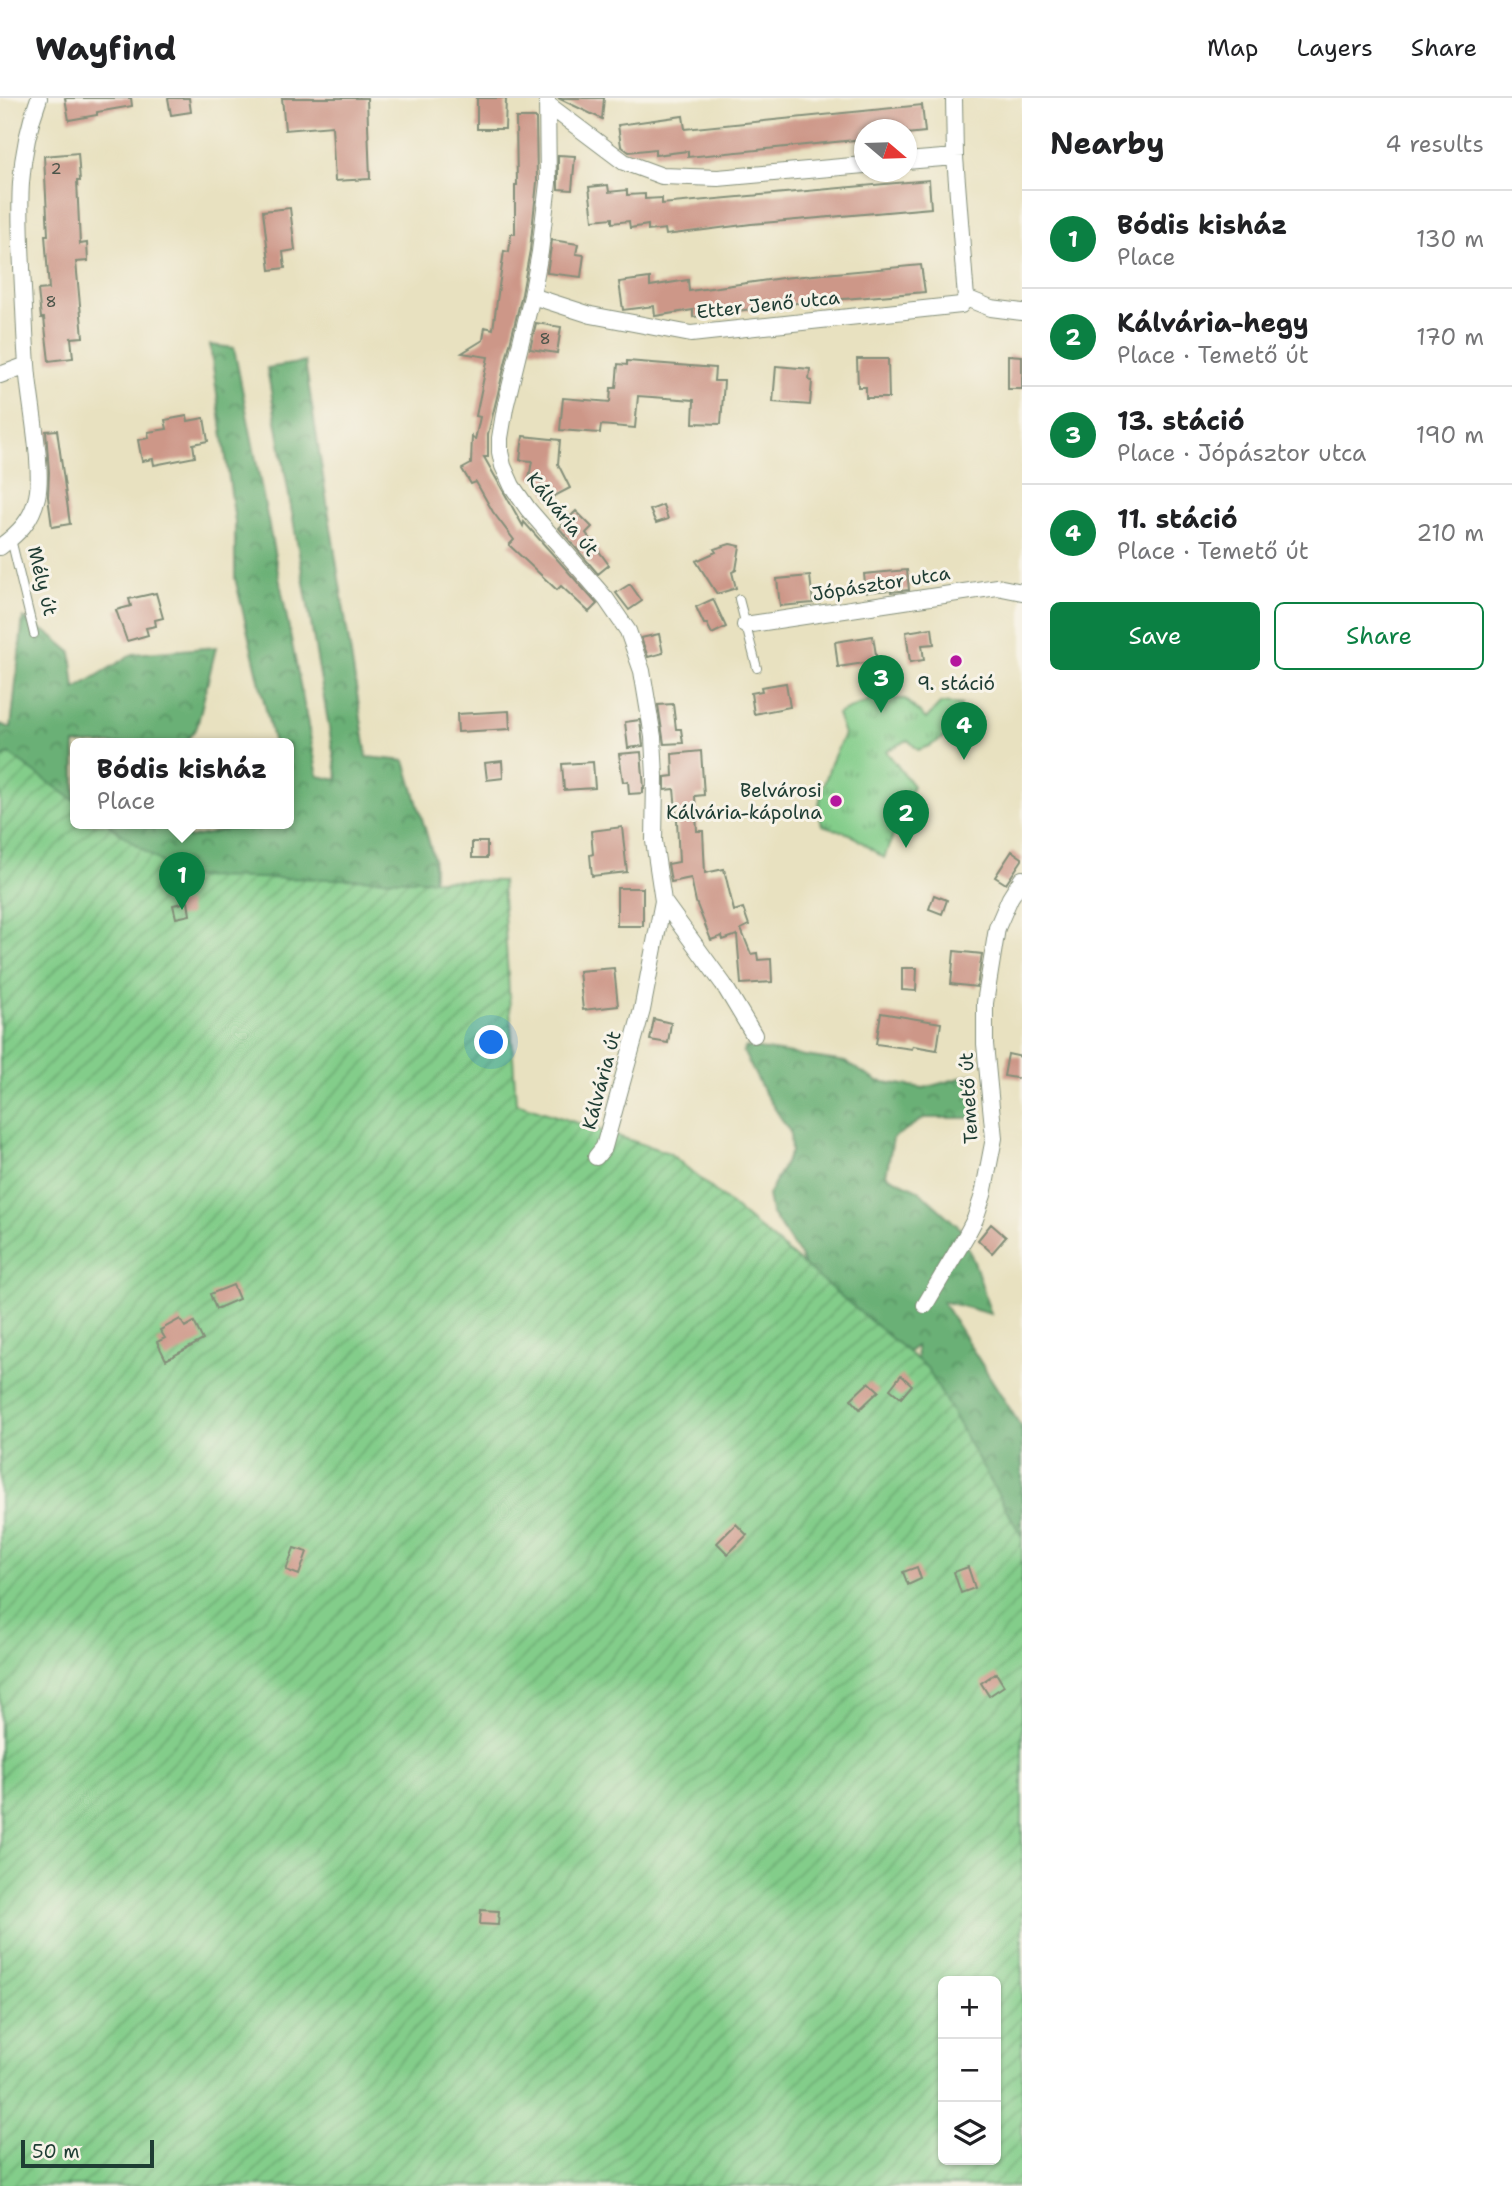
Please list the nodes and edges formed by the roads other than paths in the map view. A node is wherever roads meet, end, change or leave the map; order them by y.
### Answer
1 (38, 98) edge
2 (954, 98) edge
3 (547, 101) edge
4 (956, 157) junction
5 (917, 160) edge
6 (854, 166) edge
7 (533, 296) junction
8 (966, 298) junction
9 (1022, 312) edge
10 (27, 365) junction
11 (0, 375) edge
12 (5, 543) edge
13 (1022, 592) edge
14 (739, 599) dead end
15 (745, 625) junction
16 (34, 634) dead end
17 (757, 668) dead end
18 (1022, 879) edge
19 (663, 901) junction
20 (754, 1035) dead end
21 (600, 1152) dead end
22 (925, 1305) dead end

1 - 10 street, Mély út
2 - 4 street
3 - 6 street
3 - 7 street, Kálvária út
4 - 5 street
4 - 8 street
7 - 8 street, Etter Jenő utca
7 - 19 street, Kálvária út
8 - 9 street
10 - 11 street
10 - 12 street, Mély út
12 - 16 lane, Mély út
13 - 15 street, Jópásztor utca
14 - 15 lane
15 - 17 lane
18 - 22 street, Temető út
19 - 20 street, Kálvária út
19 - 21 street, Kálvária út

